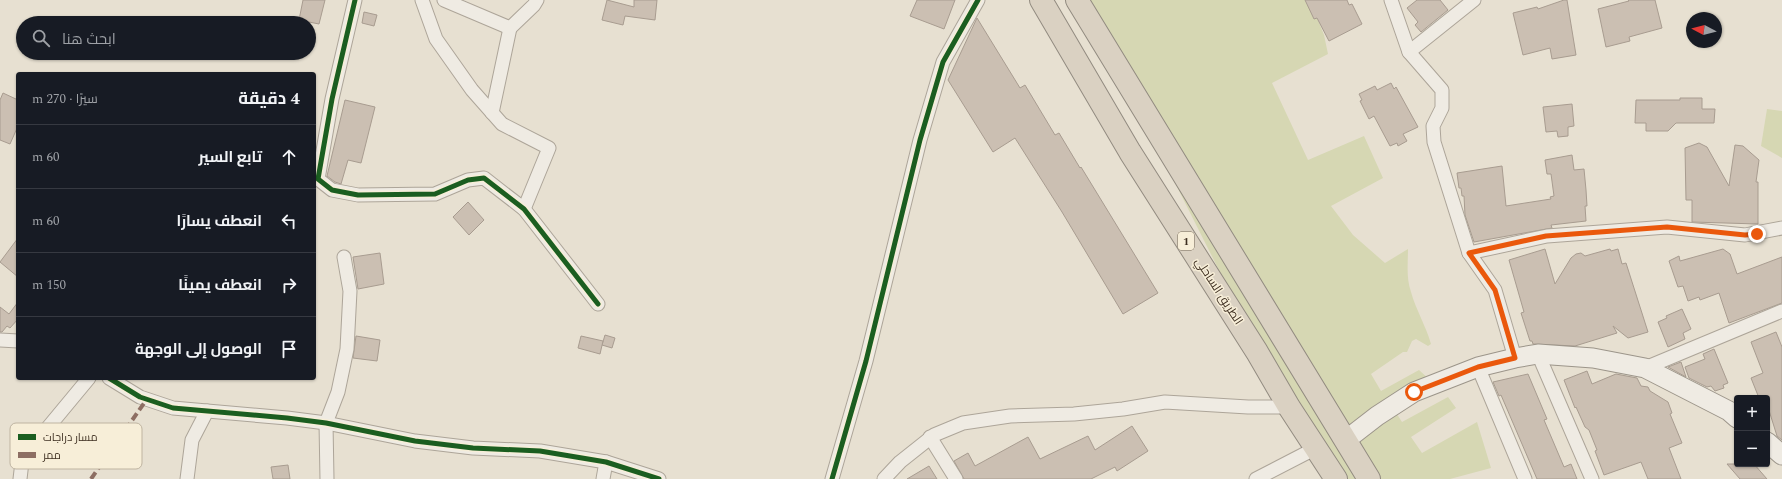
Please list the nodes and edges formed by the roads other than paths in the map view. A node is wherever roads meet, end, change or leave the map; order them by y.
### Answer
1 (355, 0) edge
2 (422, 0) edge
3 (444, 0) edge
4 (537, 0) edge
5 (978, 0) edge
6 (1041, 0) edge
7 (1077, 0) edge
8 (1391, 0) edge
9 (1474, 0) edge
10 (510, 28) junction
11 (1409, 52) junction
12 (492, 113) junction
13 (524, 209) junction
14 (1782, 228) edge
15 (1469, 253) junction
16 (344, 257) dead end
17 (598, 304) dead end
18 (1782, 311) edge
19 (0, 340) edge
20 (16, 341) edge
21 (1538, 354) junction
22 (1515, 358) junction
23 (1478, 367) junction
24 (1645, 368) junction
25 (87, 380) edge
26 (112, 380) edge
27 (1289, 407) junction
28 (206, 411) junction
29 (1734, 415) edge
30 (52, 423) edge
31 (326, 423) junction
32 (930, 437) junction
33 (1346, 440) junction
34 (1770, 445) edge
35 (1316, 448) junction
36 (1782, 455) edge
37 (606, 462) junction
38 (21, 469) edge
39 (20, 479) edge
40 (186, 479) edge
41 (327, 479) edge
42 (603, 479) edge
43 (659, 479) edge
44 (832, 479) edge
45 (884, 479) edge
46 (956, 479) edge
47 (1256, 479) edge
48 (1336, 479) edge
49 (1369, 479) edge
50 (1524, 479) edge
51 (1592, 479) edge

1 - 13 street
2 - 12 street
3 - 10 street
4 - 10 street
5 - 44 street
6 - 27 highway, الطريق الساحلي / 1
7 - 33 highway
8 - 11 street
9 - 11 street
10 - 12 street
11 - 15 street
12 - 13 street
13 - 17 street
14 - 15 street
15 - 22 street
16 - 31 street
18 - 24 street
19 - 20 street
21 - 22 street
21 - 24 street
21 - 51 street
22 - 23 street
23 - 33 street
23 - 50 street
24 - 29 street
25 - 30 street
26 - 28 street
27 - 32 street
27 - 35 highway, الطريق الساحلي / 1
28 - 31 street
28 - 40 street
31 - 37 street
31 - 41 street
32 - 45 street
32 - 46 street
33 - 49 highway
34 - 36 street
35 - 47 street
35 - 48 highway, الطريق الساحلي / 1
37 - 42 street
37 - 43 street
38 - 39 street

